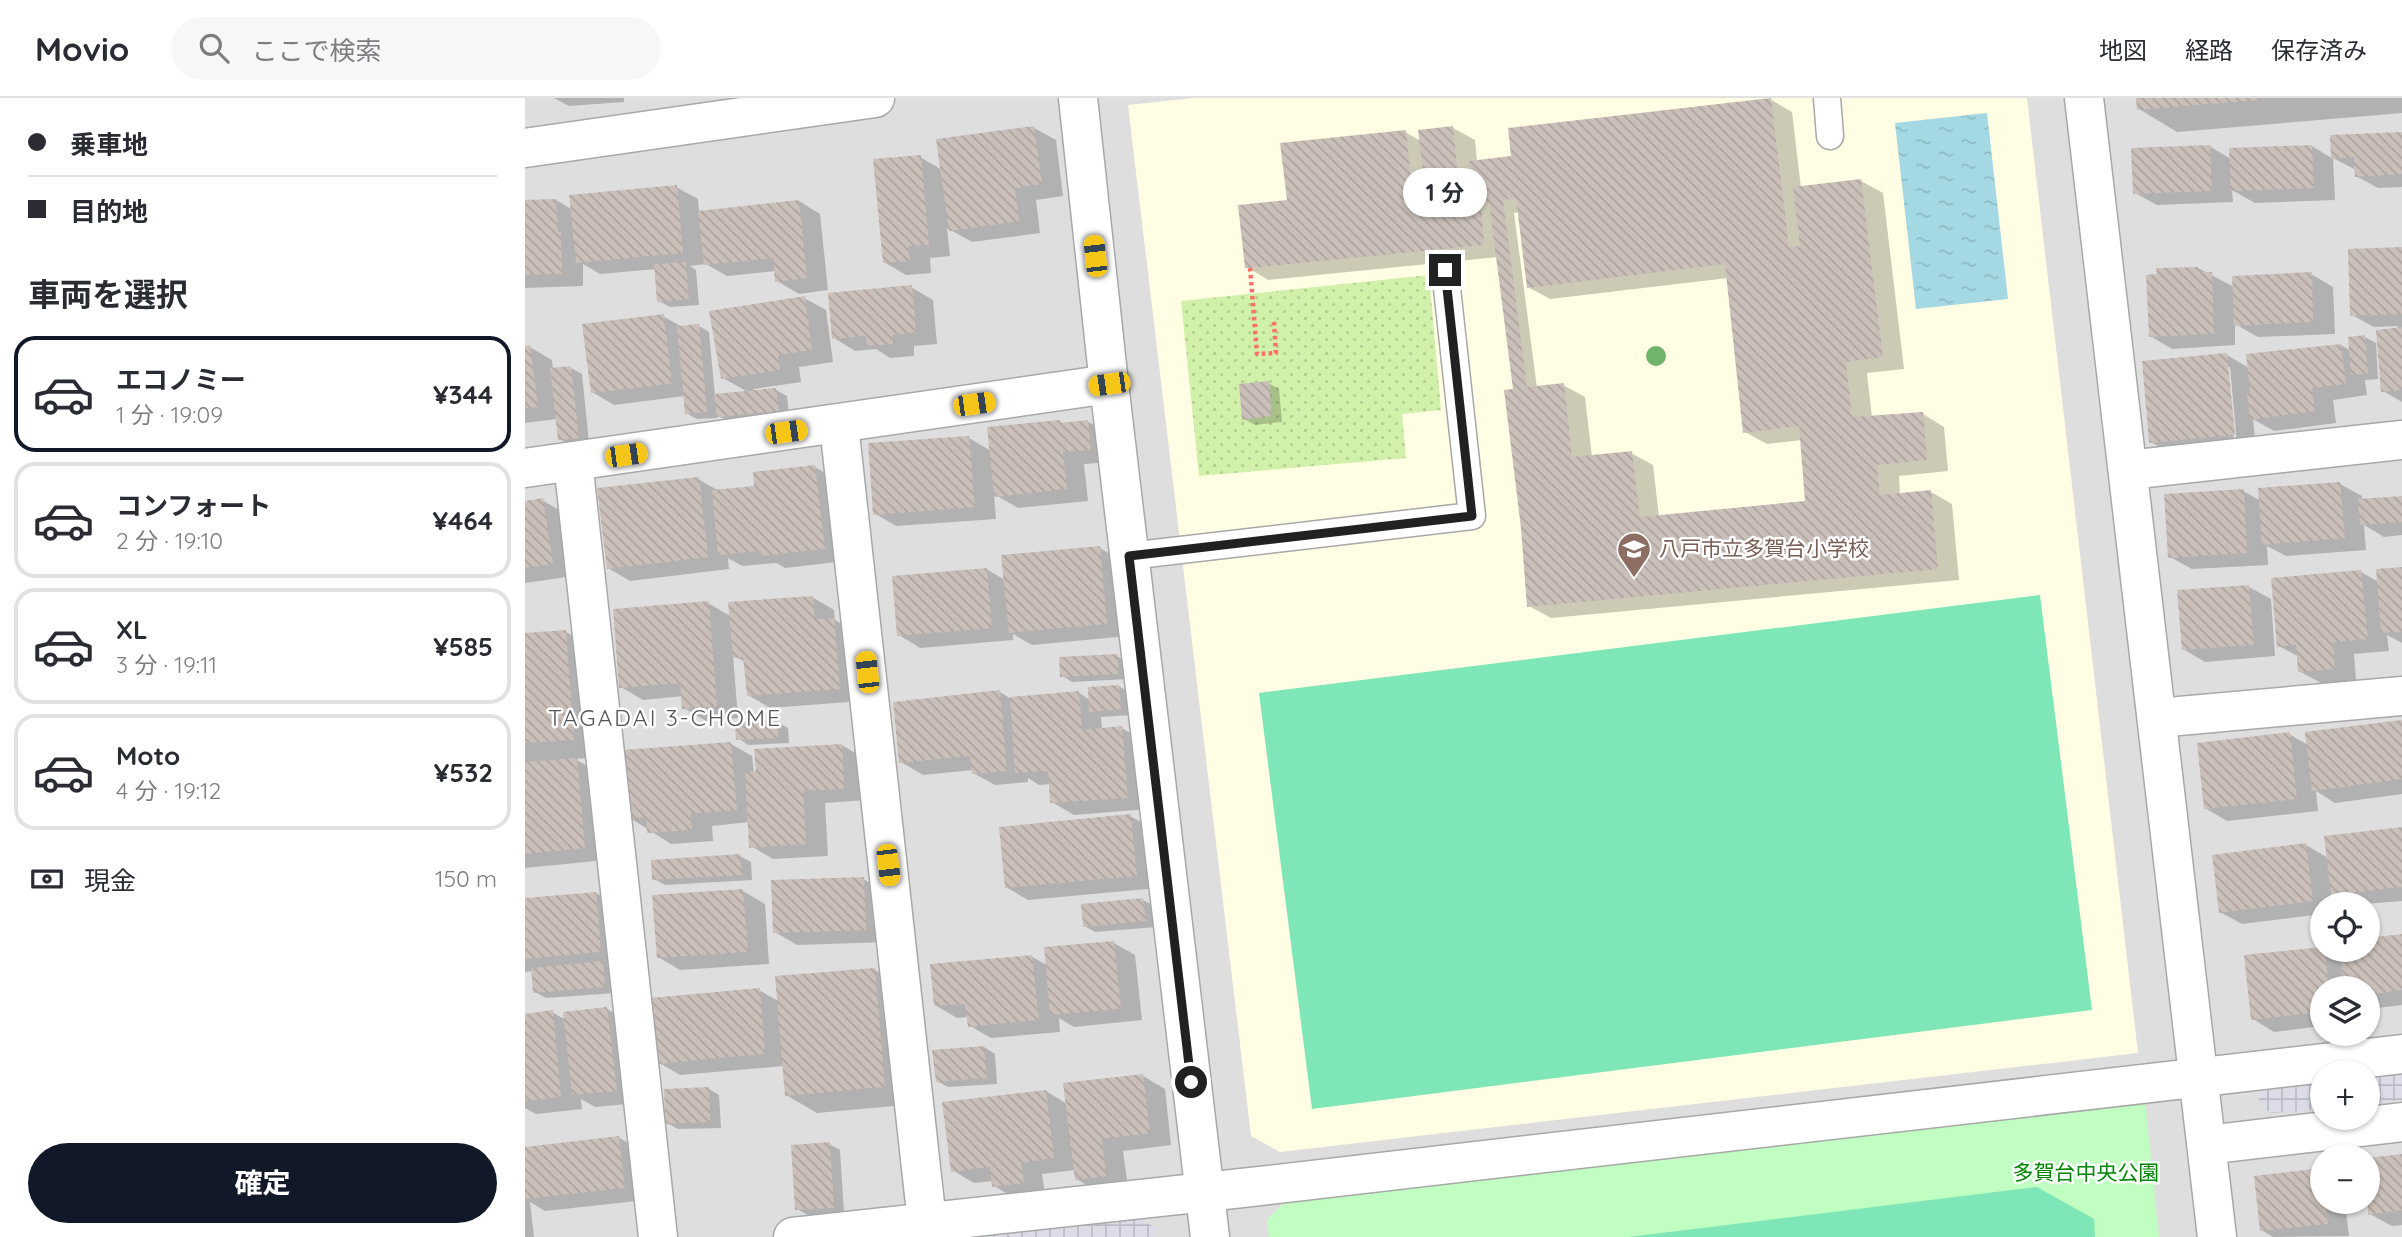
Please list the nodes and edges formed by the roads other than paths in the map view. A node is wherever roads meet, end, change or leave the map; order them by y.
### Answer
1 (875, 98) edge
2 (1078, 98) edge
3 (1827, 98) edge
4 (2084, 98) edge
5 (786, 104) edge
6 (1830, 136) dead end
7 (525, 148) edge
8 (1445, 270) dead end
9 (1109, 384) junction
10 (839, 425) junction
11 (2402, 440) edge
12 (573, 462) junction
13 (525, 468) edge
14 (2128, 470) junction
15 (1129, 556) junction
16 (2402, 696) edge
17 (2157, 718) junction
18 (2402, 1054) edge
19 (2200, 1076) junction
20 (2402, 1122) edge
21 (2207, 1144) junction
22 (1204, 1192) junction
23 (927, 1222) junction
24 (658, 1237) edge
25 (793, 1237) edge
26 (1210, 1237) edge
27 (2217, 1237) edge

1 - 5 street
2 - 9 street
3 - 6 lane
4 - 14 street
5 - 7 street
8 - 15 lane
9 - 10 street
9 - 15 street
10 - 12 street
10 - 23 street
11 - 14 street
12 - 13 street
12 - 24 street
14 - 17 street
15 - 22 street
16 - 17 street
17 - 19 street
18 - 19 street
19 - 21 street
19 - 22 street
20 - 21 street
21 - 27 street
22 - 23 street
22 - 26 street
23 - 25 street

